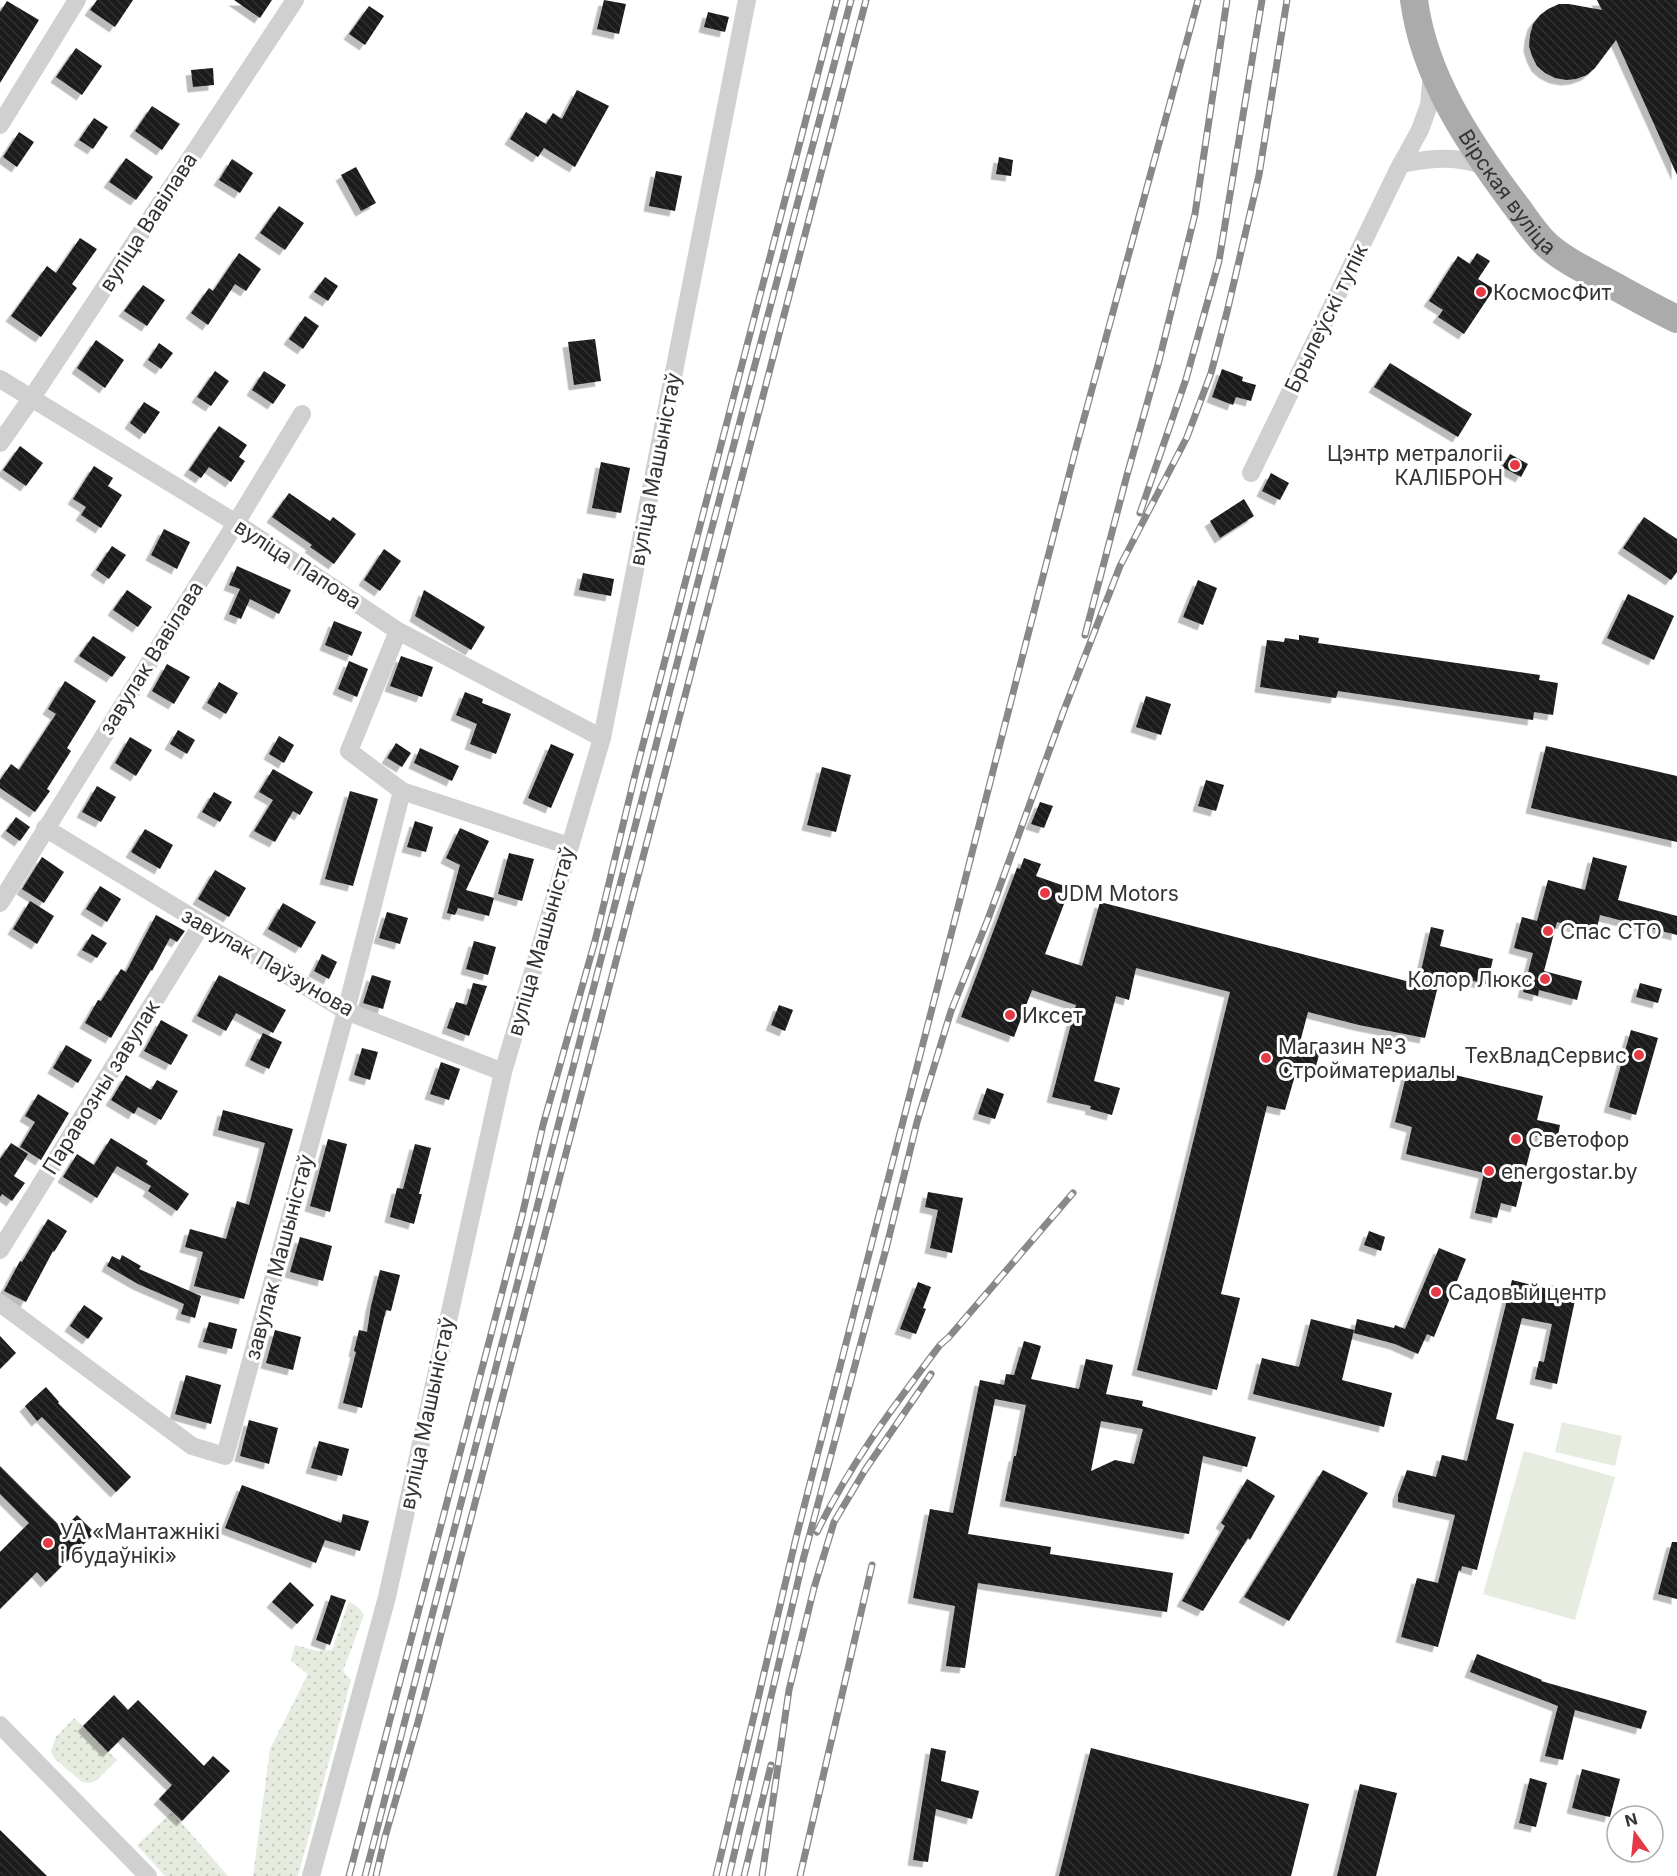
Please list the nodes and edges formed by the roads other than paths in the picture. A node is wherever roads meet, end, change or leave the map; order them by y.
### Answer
1 (77, 0) edge
2 (295, 0) edge
3 (747, 0) edge
4 (1414, 0) edge
5 (1433, 69) junction
6 (0, 125) edge
7 (1401, 164) junction
8 (1487, 167) junction
9 (1677, 319) edge
10 (0, 379) edge
11 (31, 399) junction
12 (302, 414) dead end
13 (0, 443) edge
14 (1251, 473) dead end
15 (236, 523) junction
16 (398, 631) junction
17 (602, 738) junction
18 (402, 792) junction
19 (45, 828) junction
20 (569, 846) junction
21 (0, 903) edge
22 (202, 924) junction
23 (346, 1011) junction
24 (503, 1072) junction
25 (0, 1250) edge
26 (0, 1303) edge
27 (0, 1725) edge
28 (148, 1876) edge
29 (312, 1876) edge

1 - 6 street
2 - 11 street, вуліца Вавілава
3 - 17 street, вуліца Машыністаў
4 - 5 main road, Вірская вуліца
5 - 7 street, Брылеўскі тупік
5 - 8 main road, Вірская вуліца
7 - 8 street
7 - 14 street, Брылеўскі тупік
8 - 9 main road, Вірская вуліца
10 - 11 street, вуліца Папова
11 - 13 street, вуліца Вавілава
11 - 15 street, вуліца Папова
12 - 15 street, завулак Вавілава
15 - 16 street, вуліца Папова
15 - 19 street, завулак Вавілава
16 - 17 street, вуліца Папова
16 - 18 street
17 - 20 street, вуліца Машыністаў
18 - 20 street
18 - 23 street, завулак Машыністаў
19 - 21 street, завулак Вавілава
19 - 22 street, завулак Паўзунова
20 - 24 street, вуліца Машыністаў
22 - 23 street, завулак Паўзунова
22 - 25 street, Паравозны завулак
23 - 24 street, завулак Паўзунова
23 - 26 street, завулак Машыністаў
24 - 29 street, вуліца Машыністаў
27 - 28 street

